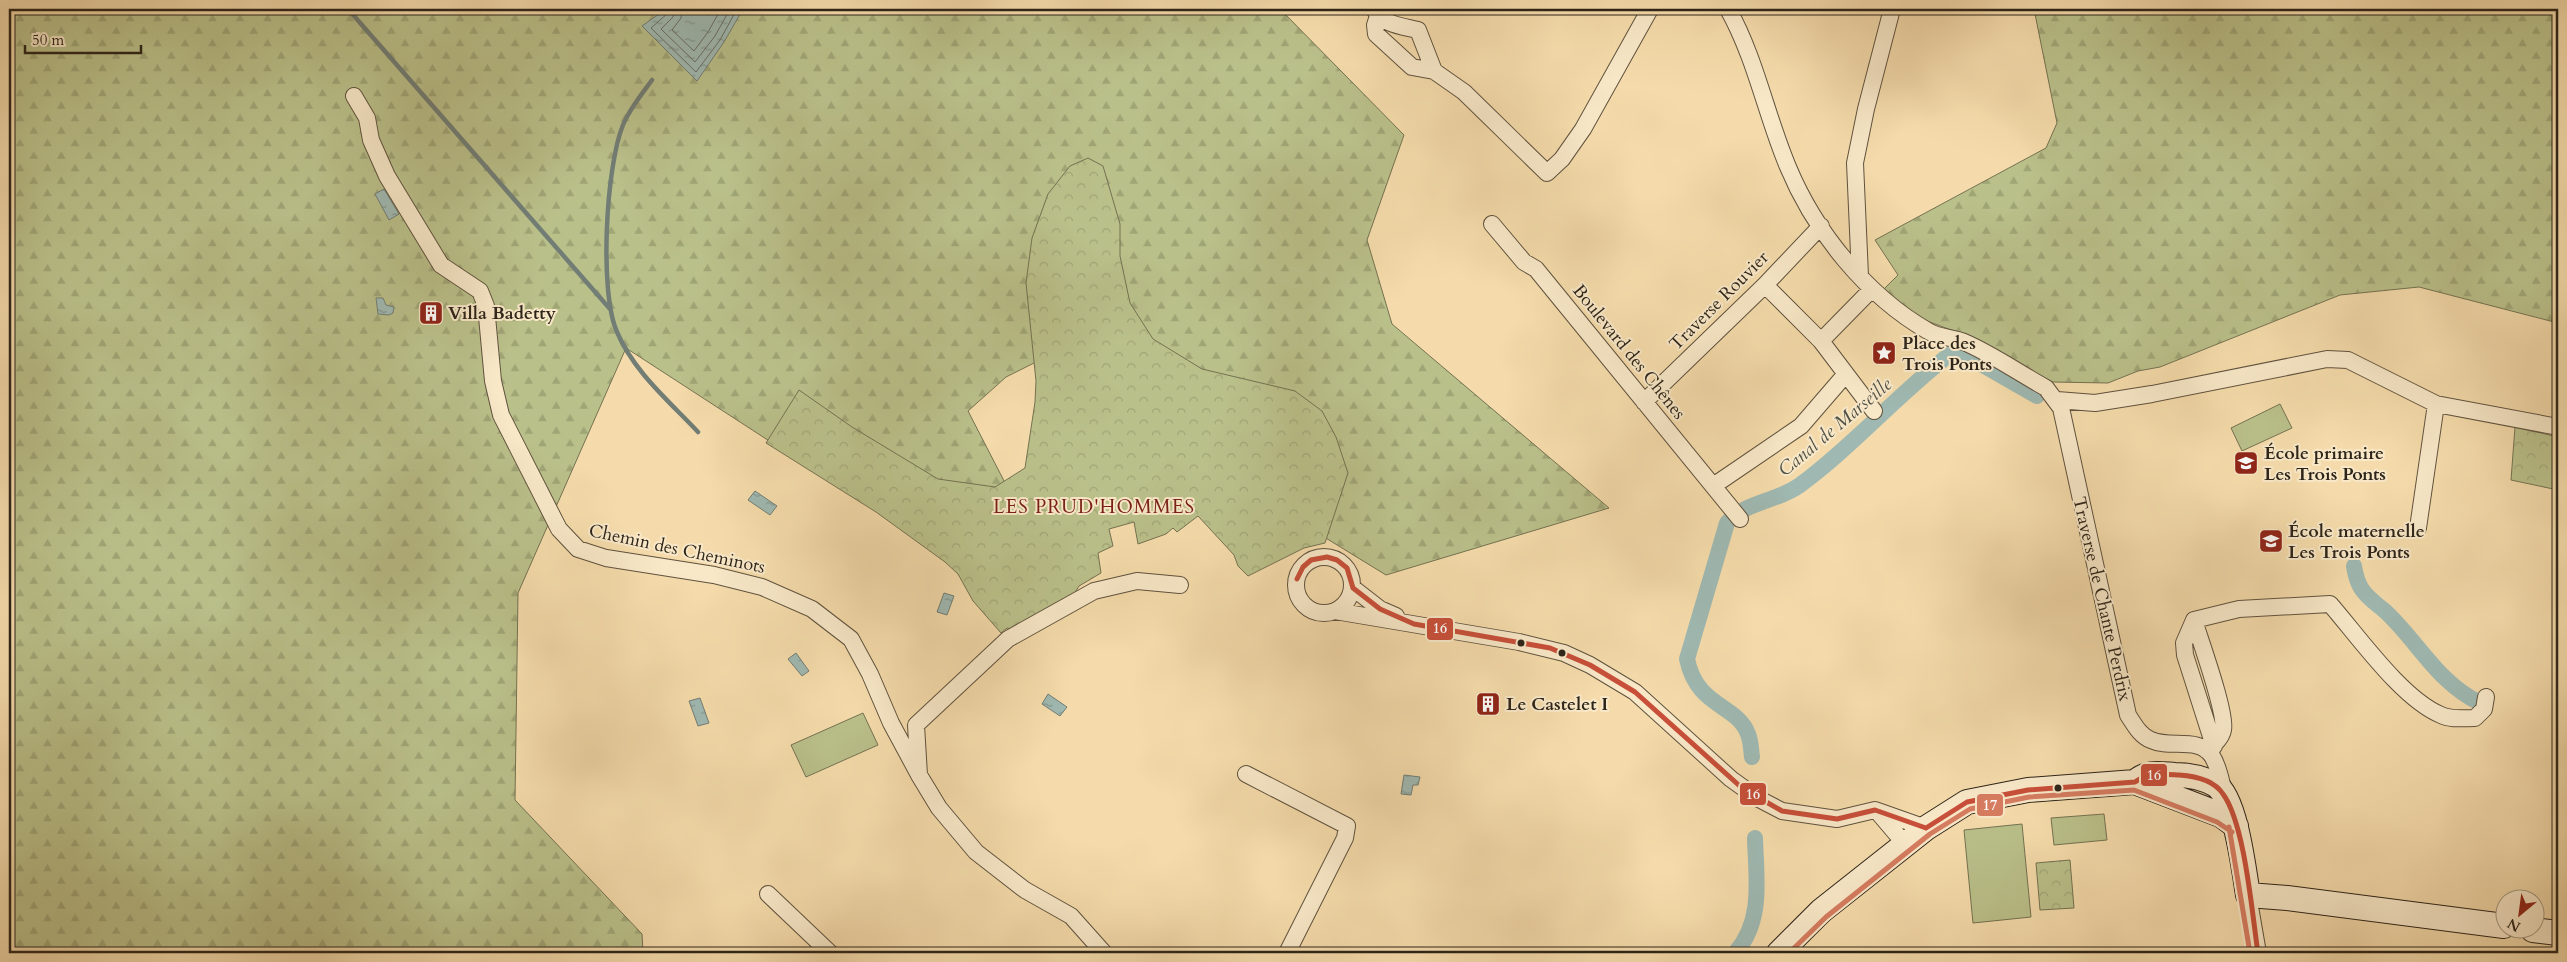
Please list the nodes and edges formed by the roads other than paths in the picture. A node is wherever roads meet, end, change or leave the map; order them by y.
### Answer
1 (1650, 9) edge
2 (1728, 9) edge
3 (1892, 9) edge
4 (1376, 12) edge
5 (1434, 71) junction
6 (354, 96) dead end
7 (1492, 224) dead end
8 (1821, 226) junction
9 (1860, 276) junction
10 (1765, 285) junction
11 (1872, 289) junction
12 (1821, 341) junction
13 (1845, 375) junction
14 (2056, 400) junction
15 (1644, 402) junction
16 (2436, 404) junction
17 (1874, 411) dead end
18 (2558, 426) edge
19 (1713, 486) junction
20 (1736, 514) dead end
21 (2418, 528) dead end
22 (1180, 585) dead end
23 (1352, 588) junction
24 (1335, 611) junction
25 (1414, 624) junction
26 (2486, 697) dead end
27 (2210, 748) junction
28 (1246, 774) dead end
29 (919, 775) junction
30 (2135, 782) junction
31 (2225, 795) junction
32 (1875, 810) junction
33 (2236, 826) junction
34 (1926, 828) junction
35 (1905, 844) junction
36 (768, 894) dead end
37 (2248, 895) junction
38 (2494, 925) edge
39 (2544, 931) edge
40 (2558, 932) edge
41 (830, 953) edge
42 (1104, 953) edge
43 (1287, 953) edge
44 (1779, 953) edge
45 (2258, 953) edge

1 - 5 street
2 - 8 street
3 - 9 street
4 - 5 street
4 - 5 street
6 - 29 street, Chemin des Cheminots
7 - 15 street, Boulevard des Chênes
8 - 9 street
8 - 10 street, Traverse Rouvier
9 - 11 street
10 - 12 street
10 - 15 street, Traverse Rouvier
11 - 12 street
11 - 14 street
12 - 13 street
13 - 17 street
13 - 19 street
14 - 16 street
14 - 27 street, Traverse de Chante Perdrix
15 - 19 street, Boulevard des Chênes
16 - 18 street
16 - 21 street
19 - 20 street, Boulevard des Chênes
22 - 29 street
23 - 24 street
23 - 24 street
23 - 25 street
24 - 25 street
25 - 32 street
26 - 27 street
27 - 31 street
28 - 43 street
29 - 42 street, Chemin des Cheminots
30 - 31 street
30 - 33 street
30 - 34 street
31 - 33 street
32 - 34 street
32 - 35 street
33 - 37 street
34 - 35 street
35 - 44 street
36 - 41 street
37 - 38 street
37 - 45 street
39 - 40 street

